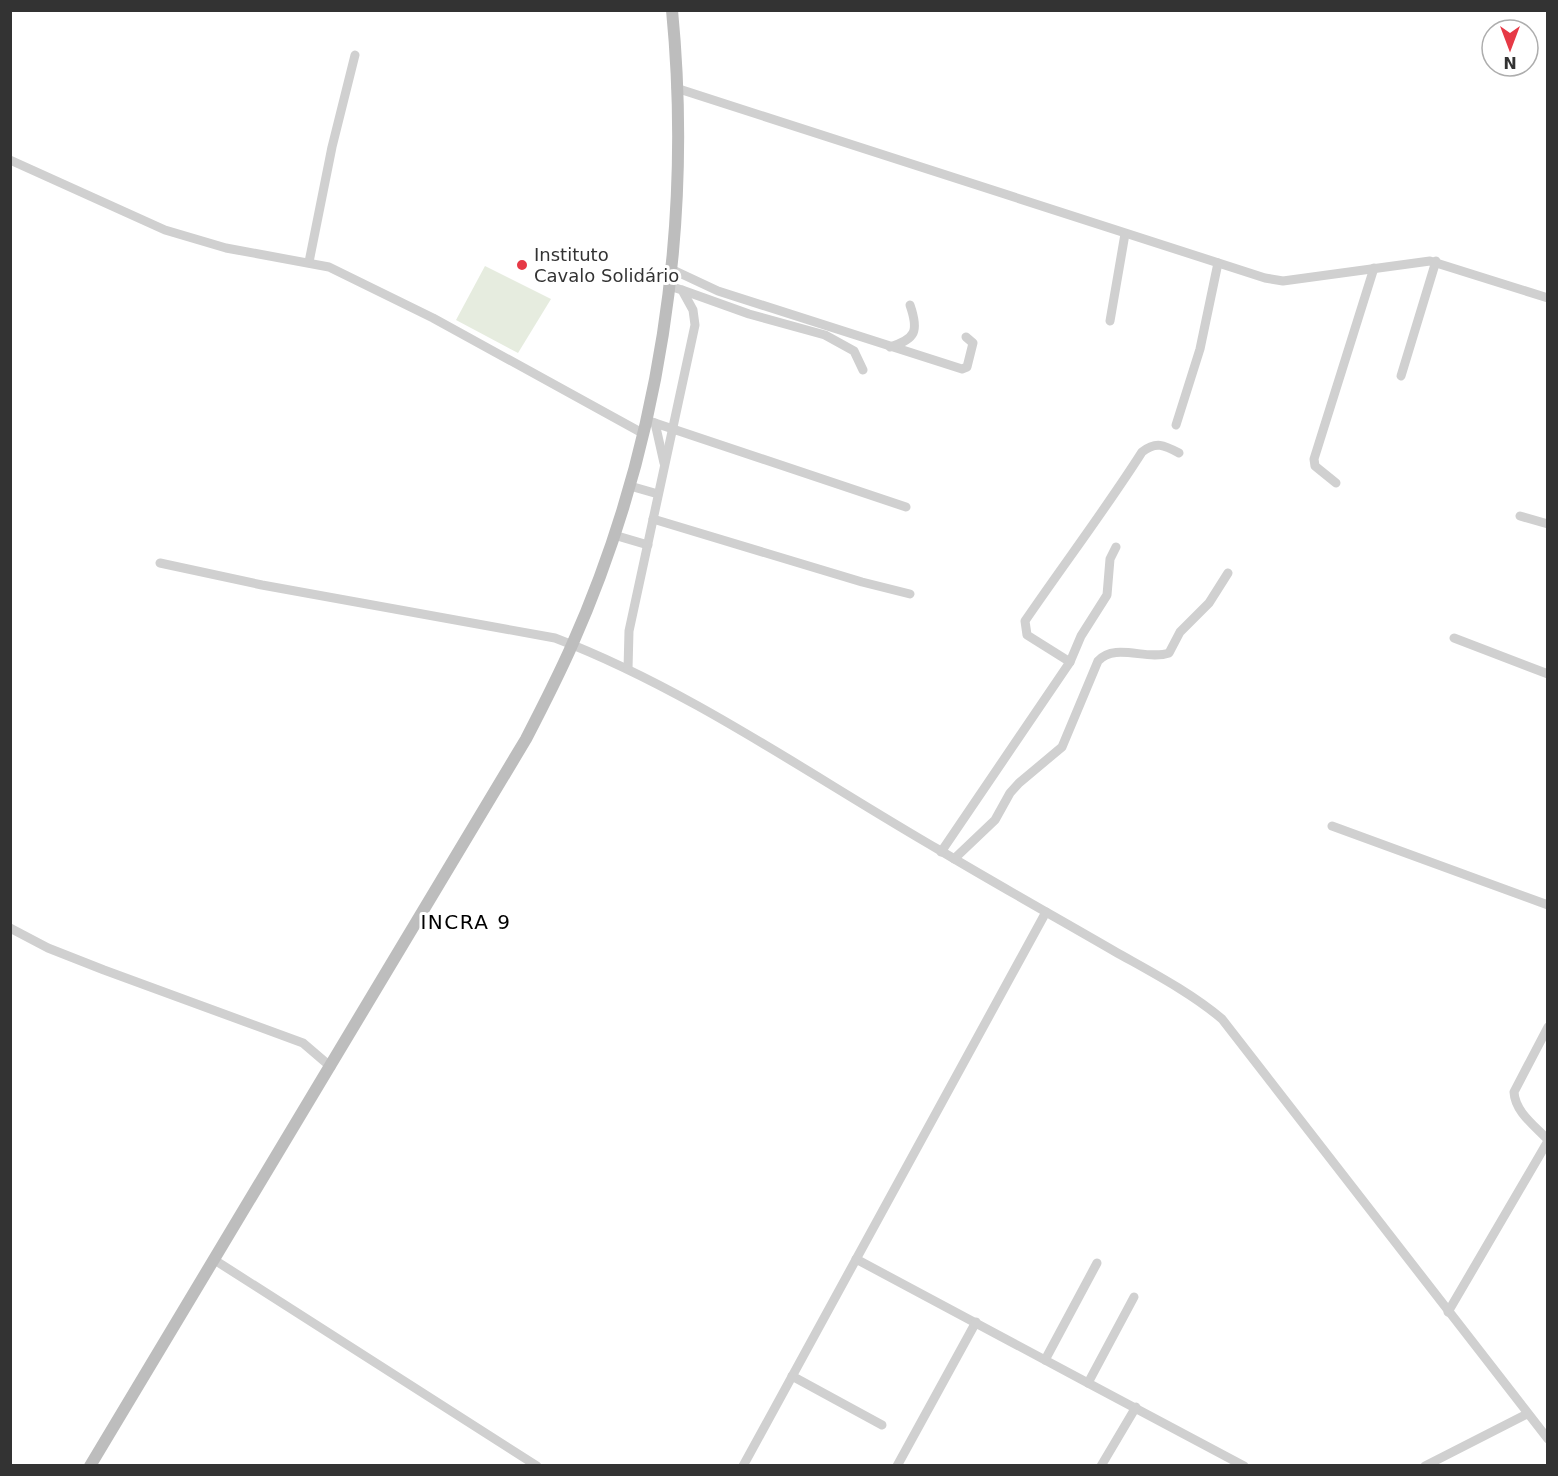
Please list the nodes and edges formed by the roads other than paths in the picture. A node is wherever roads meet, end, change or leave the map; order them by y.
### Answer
1 (672, 10) edge
2 (356, 55) dead end
3 (676, 88) junction
4 (10, 160) edge
5 (1125, 234) junction
6 (1436, 261) junction
7 (309, 262) junction
8 (1218, 263) junction
9 (1374, 268) junction
10 (671, 269) junction
11 (675, 288) junction
12 (1548, 298) edge
13 (909, 305) dead end
14 (1110, 321) dead end
15 (966, 337) dead end
16 (890, 347) junction
17 (863, 370) dead end
18 (1401, 376) dead end
19 (651, 421) junction
20 (1176, 425) dead end
21 (675, 430) junction
22 (644, 434) junction
23 (1179, 453) dead end
24 (665, 465) junction
25 (1336, 483) dead end
26 (630, 486) junction
27 (658, 494) junction
28 (906, 507) dead end
29 (1520, 516) dead end
30 (653, 519) junction
31 (1548, 524) edge
32 (614, 535) junction
33 (648, 545) junction
34 (1116, 548) dead end
35 (160, 563) dead end
36 (1228, 573) dead end
37 (910, 594) dead end
38 (1454, 638) dead end
39 (573, 645) junction
40 (1070, 662) junction
41 (628, 669) junction
42 (1548, 674) edge
43 (1332, 826) dead end
44 (941, 852) junction
45 (954, 859) junction
46 (1548, 904) edge
47 (1046, 912) junction
48 (10, 928) edge
49 (1548, 1027) edge
50 (331, 1067) junction
51 (1548, 1141) edge
52 (213, 1259) junction
53 (856, 1259) junction
54 (1097, 1263) dead end
55 (1134, 1297) dead end
56 (1448, 1311) junction
57 (976, 1322) junction
58 (1045, 1360) junction
59 (792, 1376) junction
60 (1088, 1383) junction
61 (1136, 1407) junction
62 (1527, 1414) junction
63 (882, 1425) dead end
64 (1548, 1439) edge
65 (90, 1466) edge
66 (537, 1466) edge
67 (743, 1466) edge
68 (897, 1466) edge
69 (1101, 1466) edge
70 (1244, 1466) edge
71 (1425, 1466) edge

1 - 3 main road
2 - 7 street
3 - 5 street
3 - 10 main road
4 - 7 street
5 - 8 street
5 - 14 street
6 - 9 street
6 - 12 street
6 - 18 street
7 - 22 street
8 - 9 street
8 - 20 street
9 - 25 street
10 - 11 main road
10 - 16 street
11 - 17 street
11 - 19 main road
11 - 21 street
13 - 16 street
15 - 16 street
19 - 21 street
19 - 22 main road
19 - 24 street
21 - 24 street
21 - 28 street
22 - 26 main road
23 - 40 street
24 - 27 street
26 - 27 street
26 - 32 main road
27 - 30 street
29 - 31 street
30 - 33 street
30 - 37 street
32 - 33 street
32 - 39 main road
33 - 41 street
34 - 40 street
35 - 39 street
36 - 45 street
38 - 42 street
39 - 41 street
39 - 50 main road
40 - 44 street
41 - 44 street
43 - 46 street
44 - 45 street
45 - 47 street
47 - 53 street
47 - 56 street
48 - 50 street
49 - 51 street
50 - 52 main road
51 - 56 street
52 - 65 main road
52 - 66 street
53 - 57 street
53 - 59 street
54 - 58 street
55 - 60 street
56 - 62 street
57 - 58 street
57 - 68 street
58 - 60 street
59 - 63 street
59 - 67 street
60 - 61 street
61 - 69 street
61 - 70 street
62 - 64 street
62 - 71 street

